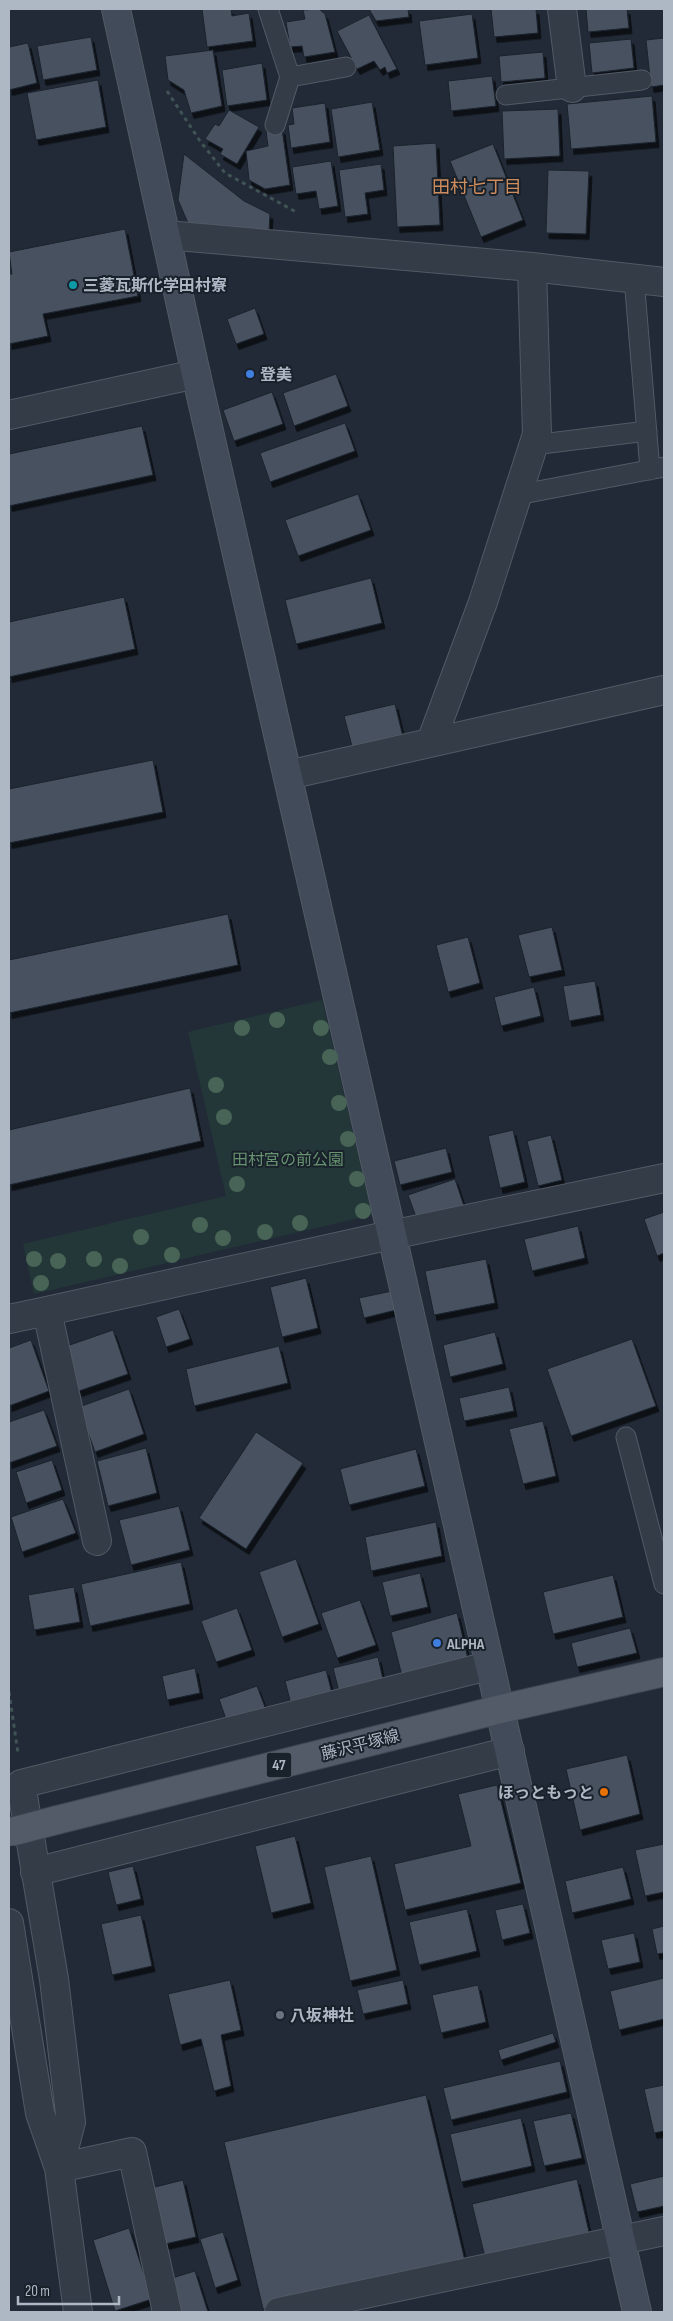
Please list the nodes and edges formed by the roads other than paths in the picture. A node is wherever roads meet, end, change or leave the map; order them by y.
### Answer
1 (116, 9) edge
2 (268, 9) edge
3 (562, 9) edge
4 (346, 67) dead end
5 (290, 77) junction
6 (642, 80) dead end
7 (572, 88) junction
8 (506, 95) dead end
9 (275, 125) dead end
10 (166, 234) junction
11 (532, 267) junction
12 (634, 278) junction
13 (664, 282) edge
14 (196, 374) junction
15 (9, 414) edge
16 (647, 431) junction
17 (534, 445) junction
18 (657, 468) edge
19 (517, 495) junction
20 (664, 690) edge
21 (431, 742) junction
22 (288, 775) junction
23 (664, 1178) edge
24 (392, 1235) junction
25 (47, 1311) junction
26 (9, 1319) edge
27 (626, 1437) dead end
28 (97, 1541) dead end
29 (664, 1584) edge
30 (488, 1666) junction
31 (664, 1672) edge
32 (501, 1710) junction
33 (510, 1752) junction
34 (10, 1832) edge
35 (35, 1872) junction
36 (9, 1923) edge
37 (60, 2168) junction
38 (664, 2231) edge
39 (620, 2241) junction
40 (78, 2312) edge
41 (167, 2312) edge
42 (279, 2312) edge
43 (637, 2312) edge

1 - 10 street
2 - 5 lane
3 - 7 street
4 - 5 lane
5 - 9 lane
6 - 7 lane
7 - 8 lane
10 - 11 street
10 - 14 street
11 - 12 street
11 - 17 street
12 - 13 street
12 - 16 lane
14 - 15 street
14 - 22 street
16 - 17 lane
16 - 18 lane
17 - 19 street
18 - 19 lane
19 - 21 street
20 - 21 street
21 - 22 street
22 - 24 street
23 - 24 street
24 - 25 street
24 - 30 street
25 - 26 street
25 - 28 street
27 - 29 lane
30 - 32 street
30 - 35 street
31 - 32 main road, 藤沢平塚線 / 47
32 - 33 street
32 - 34 main road, 藤沢平塚線 / 47, bridge
33 - 35 street
33 - 39 street
35 - 37 street
36 - 37 street
37 - 40 street
37 - 41 street
38 - 39 street
39 - 42 street
39 - 43 street

